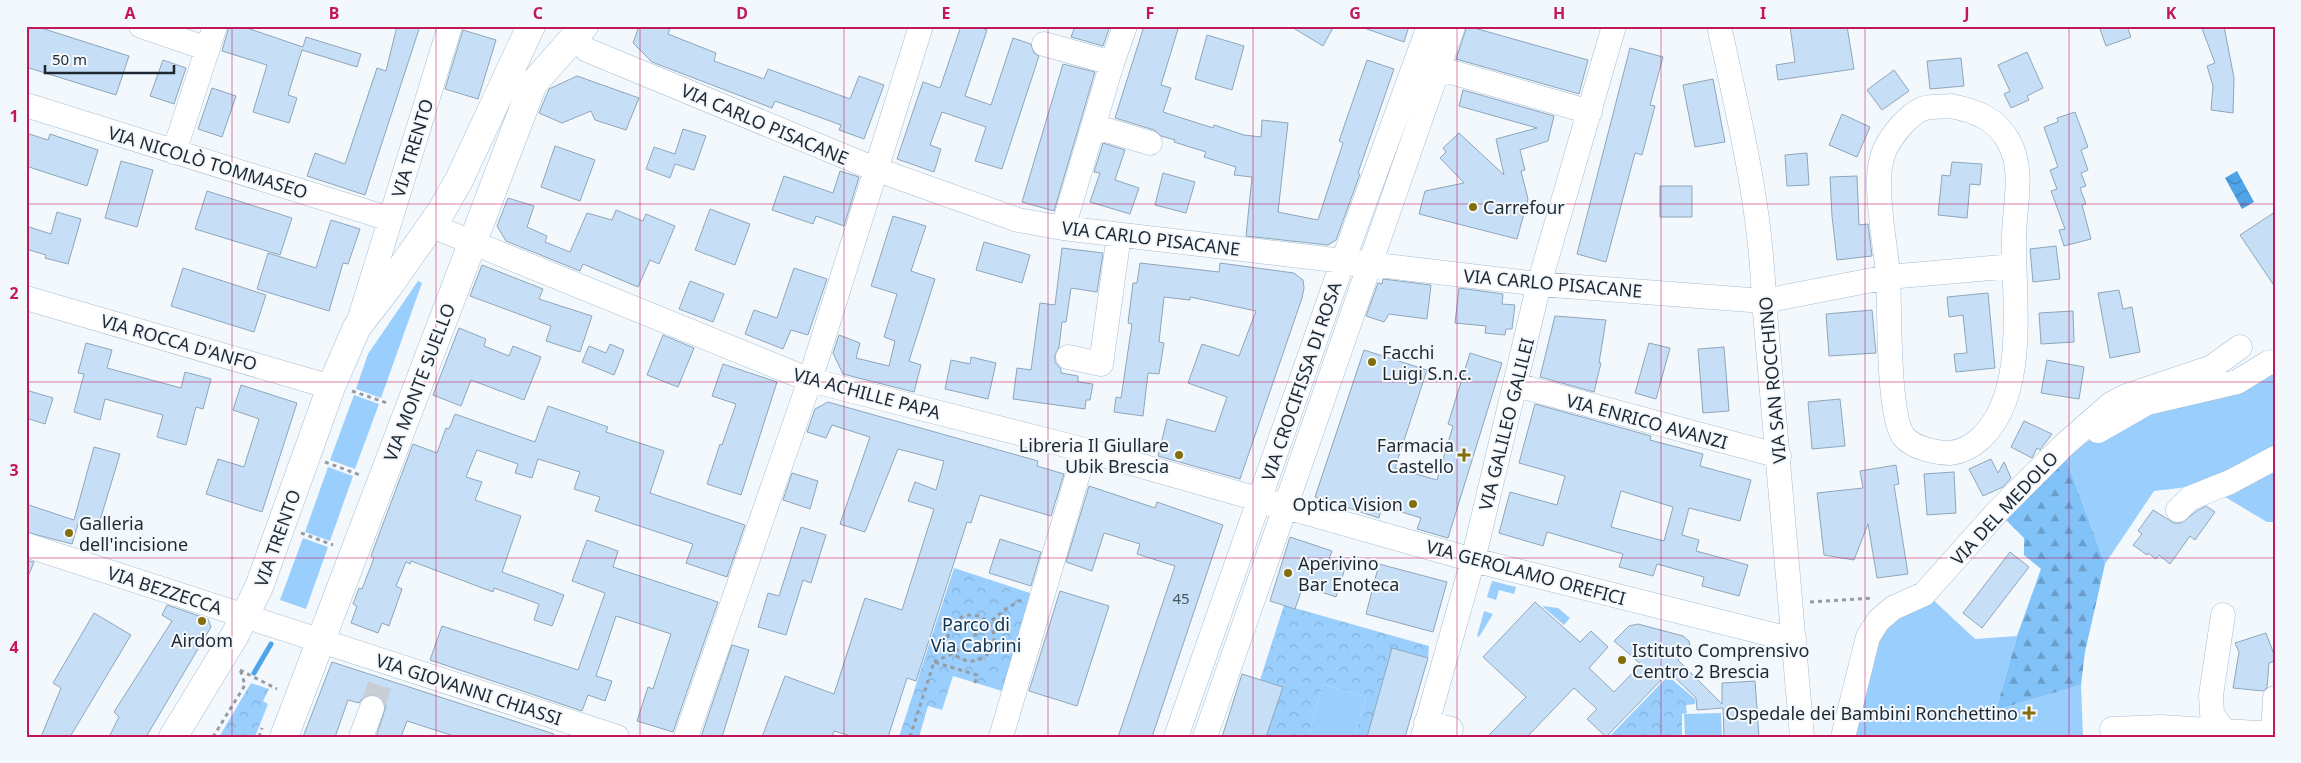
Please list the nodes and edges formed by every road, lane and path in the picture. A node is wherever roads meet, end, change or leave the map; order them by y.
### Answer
1 (141, 26) edge
2 (215, 26) edge
3 (450, 26) edge
4 (921, 26) edge
5 (1125, 26) edge
6 (1429, 26) edge
7 (1453, 26) edge
8 (1614, 26) edge
9 (1719, 26) edge
10 (1732, 26) edge
11 (529, 27) edge
12 (575, 30) edge
13 (1044, 44) dead end
14 (208, 49) junction
15 (1112, 63) junction
16 (1426, 65) junction
17 (1728, 67) junction
18 (534, 84) junction
19 (26, 105) edge
20 (1590, 112) junction
21 (1093, 126) junction
22 (1150, 143) dead end
23 (174, 152) junction
24 (875, 169) junction
25 (390, 219) junction
26 (432, 226) junction
27 (1063, 228) junction
28 (1119, 235) junction
29 (473, 242) junction
30 (1343, 261) junction
31 (1370, 263) junction
32 (2014, 266) junction
33 (1888, 277) junction
34 (1539, 284) junction
35 (26, 298) edge
36 (1764, 301) junction
37 (357, 327) junction
38 (2240, 347) dead end
39 (1068, 357) dead end
40 (2275, 362) edge
41 (810, 380) junction
42 (1516, 386) junction
43 (339, 388) junction
44 (387, 403) dead end
45 (2090, 422) junction
46 (1085, 450) junction
47 (1779, 456) junction
48 (2275, 458) edge
49 (320, 460) dead end
50 (360, 475) dead end
51 (1260, 498) junction
52 (1285, 506) junction
53 (2178, 510) dead end
54 (296, 532) dead end
55 (26, 545) edge
56 (333, 545) dead end
57 (1473, 560) junction
58 (1044, 589) junction
59 (1876, 598) dead end
60 (1790, 604) junction
61 (2223, 615) dead end
62 (246, 616) junction
63 (989, 623) junction
64 (1794, 640) junction
65 (320, 641) junction
66 (954, 653) junction
67 (244, 661) dead end
68 (934, 662) junction
69 (240, 670) junction
70 (974, 686) dead end
71 (278, 689) dead end
72 (2275, 698) edge
73 (372, 708) tunnel mouth
74 (1450, 729) dead end
75 (2112, 729) dead end
76 (1424, 730) edge
77 (2224, 731) junction
78 (2274, 734) edge
79 (993, 735) edge
80 (173, 737) edge
81 (213, 737) edge
82 (284, 737) edge
83 (361, 737) edge
84 (617, 737) edge
85 (686, 737) edge
86 (910, 737) edge
87 (1176, 737) edge
88 (1205, 737) edge
89 (1802, 737) edge
90 (1844, 737) edge

1 - 14 street
2 - 14 street
3 - 25 street, VIA TRENTO
4 - 24 street
5 - 15 street
6 - 16 street, VIA CROCIFISSA DI ROSA
7 - 16 street
8 - 20 street, VIA GALILEO GALILEI
9 - 17 street, VIA SAN ROCCHINO
10 - 17 street
11 - 18 main road
11 - 26 main road
12 - 18 main road, VIA MONTE SUELLO
12 - 24 street, VIA CARLO PISACANE
13 - 15 street
14 - 23 street
15 - 21 street
16 - 20 street
16 - 30 street, VIA CROCIFISSA DI ROSA
16 - 31 street
17 - 36 street, VIA SAN ROCCHINO
18 - 29 main road, VIA MONTE SUELLO
19 - 23 street, VIA NICOLÒ TOMMASEO
20 - 34 street, VIA GALILEO GALILEI
21 - 22 street
21 - 27 street
23 - 25 street, VIA NICOLÒ TOMMASEO
24 - 27 street, VIA CARLO PISACANE
24 - 41 street
25 - 37 street, VIA TRENTO
26 - 29 street, VIA ACHILLE PAPA
26 - 37 main road, VIA TRENTO
27 - 28 street, VIA CARLO PISACANE
28 - 30 street, VIA CARLO PISACANE
28 - 39 street
29 - 41 street, VIA ACHILLE PAPA
29 - 65 main road, VIA MONTE SUELLO
30 - 31 street, VIA CARLO PISACANE
30 - 51 street, VIA CROCIFISSA DI ROSA
31 - 34 street, VIA CARLO PISACANE
31 - 52 street
32 - 33 street
32 - 33 street
32 - 33 street
33 - 36 street, VIA CARLO PISACANE
34 - 36 street, VIA CARLO PISACANE
34 - 42 street, VIA GALILEO GALILEI
35 - 43 street, VIA ROCCA D'ANFO
36 - 47 street, VIA SAN ROCCHINO
37 - 43 main road, VIA TRENTO
38 - 45 street, VIA DEL MEDOLO
40 - 45 street
41 - 46 street, VIA ACHILLE PAPA
41 - 85 street
42 - 47 street, VIA ENRICO AVANZI
42 - 57 street, VIA GALILEO GALILEI
43 - 44 path
43 - 62 main road, VIA TRENTO
45 - 90 street, VIA DEL MEDOLO
46 - 51 street, VIA ACHILLE PAPA
46 - 58 street
47 - 60 street, VIA SAN ROCCHINO
48 - 53 street
49 - 50 path
51 - 52 street, VIA GEROLAMO OREFICI
51 - 87 street, VIA CROCIFISSA DI ROSA
52 - 57 street, VIA GEROLAMO OREFICI
52 - 88 street
54 - 56 path
55 - 62 street, VIA BEZZECCA
57 - 64 street, VIA GEROLAMO OREFICI
57 - 76 street, VIA GALILEO GALILEI
58 - 63 path
58 - 79 street
59 - 60 path
60 - 64 street, VIA SAN ROCCHINO
61 - 77 street
62 - 65 street, VIA BEZZECCA
62 - 80 main road, VIA TRENTO
63 - 66 path
63 - 66 path
63 - 66 path
64 - 89 street, VIA SAN ROCCHINO
65 - 82 main road, VIA MONTE SUELLO
65 - 84 street, VIA GIOVANNI CHIASSI
66 - 68 path
67 - 69 path
68 - 70 path
68 - 86 path
69 - 71 path
69 - 81 path
72 - 78 street
73 - 83 street
74 - 76 street
75 - 77 street
77 - 78 street

